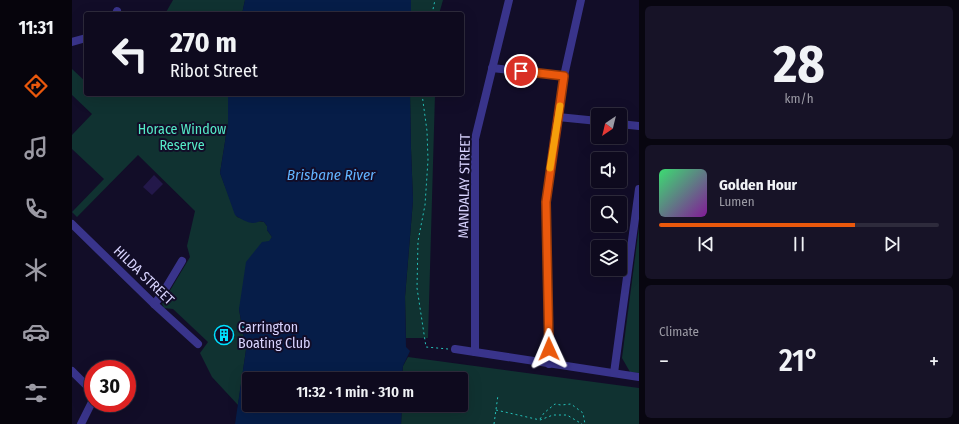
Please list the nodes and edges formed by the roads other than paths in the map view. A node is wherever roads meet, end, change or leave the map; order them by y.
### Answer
1 (509, 0) edge
2 (581, 0) edge
3 (84, 39) edge
4 (72, 42) edge
5 (492, 68) junction
6 (564, 76) junction
7 (558, 117) junction
8 (591, 121) edge
9 (627, 125) edge
10 (639, 126) edge
11 (639, 189) edge
12 (72, 224) edge
13 (182, 262) dead end
14 (154, 304) junction
15 (198, 344) dead end
16 (454, 349) road end
17 (475, 352) junction
18 (549, 364) junction
19 (72, 371) edge
20 (614, 373) junction
21 (639, 376) edge
22 (84, 383) edge
23 (87, 412) edge
24 (81, 424) edge

1 - 5 street, MANDALAY STREET
2 - 6 street
3 - 4 street
5 - 6 street
5 - 17 street, MANDALAY STREET
6 - 7 street
7 - 8 street
7 - 18 street
9 - 10 street
11 - 20 street
12 - 14 street, HILDA STREET
13 - 14 street
14 - 15 street, HILDA STREET
16 - 17 street
17 - 18 street
18 - 20 street
19 - 22 street
20 - 21 street
23 - 24 street

